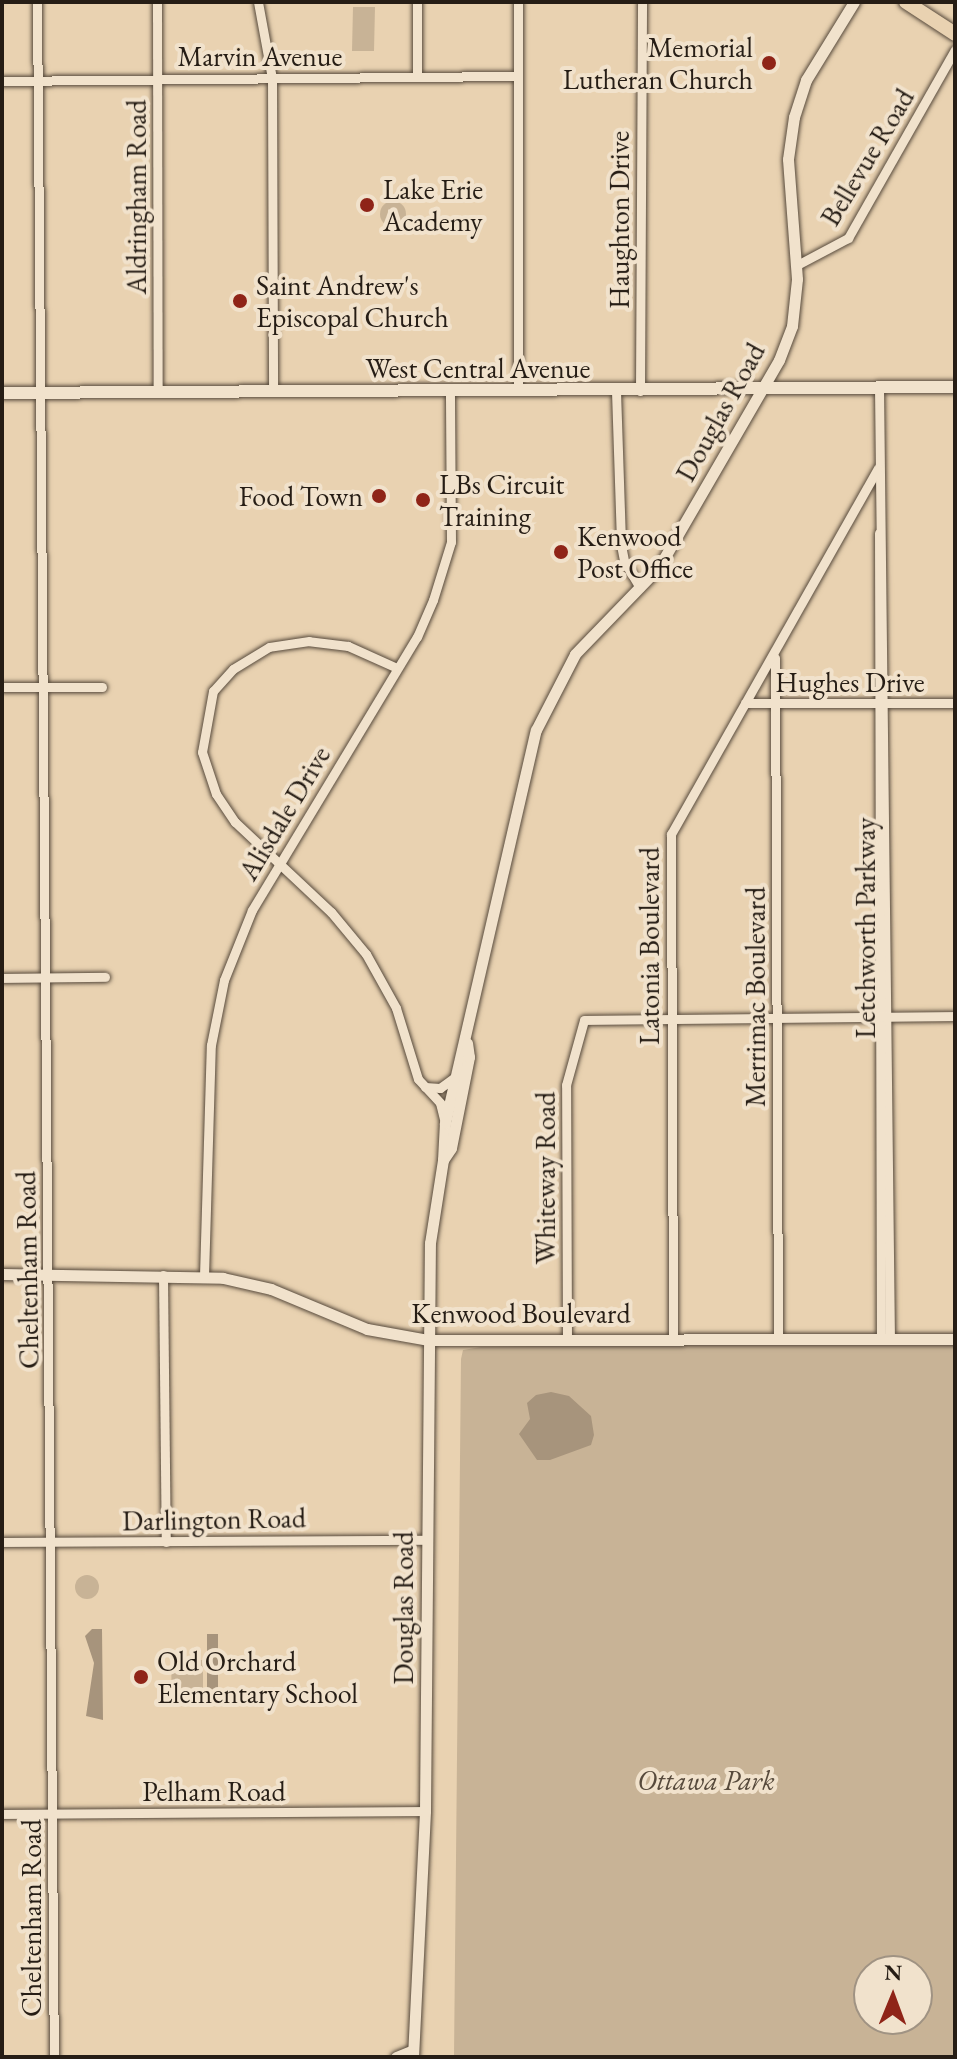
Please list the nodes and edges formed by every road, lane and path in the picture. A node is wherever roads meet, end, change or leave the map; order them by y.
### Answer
1 (37, 2) edge
2 (157, 2) edge
3 (258, 2) edge
4 (417, 2) edge
5 (518, 2) edge
6 (642, 2) edge
7 (854, 2) edge
8 (906, 2) edge
9 (955, 34) edge
10 (955, 50) edge
11 (518, 76) junction
12 (417, 77) junction
13 (157, 78) junction
14 (272, 78) junction
15 (2, 81) edge
16 (37, 81) junction
17 (797, 265) junction
18 (879, 387) junction
19 (955, 387) edge
20 (763, 388) junction
21 (158, 391) junction
22 (273, 391) junction
23 (450, 391) junction
24 (518, 391) junction
25 (616, 391) junction
26 (640, 391) junction
27 (2, 393) edge
28 (39, 393) junction
29 (880, 465) junction
30 (640, 588) junction
31 (775, 655) junction
32 (397, 668) junction
33 (2, 687) edge
34 (42, 687) junction
35 (102, 687) dead end
36 (745, 703) junction
37 (955, 703) edge
38 (775, 704) junction
39 (882, 704) junction
40 (278, 864) junction
41 (105, 977) dead end
42 (2, 978) edge
43 (45, 978) junction
44 (955, 1016) edge
45 (884, 1017) junction
46 (671, 1018) junction
47 (777, 1018) junction
48 (467, 1043) junction
49 (455, 1077) junction
50 (422, 1086) junction
51 (445, 1123) junction
52 (443, 1160) junction
53 (2, 1274) edge
54 (49, 1274) junction
55 (163, 1275) junction
56 (204, 1276) junction
57 (567, 1338) junction
58 (673, 1338) junction
59 (778, 1339) junction
60 (885, 1339) junction
61 (955, 1339) edge
62 (429, 1340) junction
63 (427, 1540) junction
64 (2, 1542) edge
65 (51, 1542) junction
66 (166, 1542) junction
67 (425, 1811) junction
68 (2, 1814) edge
69 (53, 1814) junction
70 (413, 2054) edge
71 (54, 2057) edge
72 (396, 2057) edge

1 - 16 street, Cheltenham Road
2 - 13 street, Aldringham Road
3 - 14 street
4 - 12 street
5 - 11 street
6 - 26 street, Haughton Drive
7 - 17 street, Douglas Road
8 - 9 main road
10 - 17 street, Bellevue Road
11 - 12 street, Marvin Avenue
11 - 24 street
12 - 14 street, Marvin Avenue
13 - 14 street, Marvin Avenue
13 - 16 street, Marvin Avenue
13 - 21 street, Aldringham Road
14 - 22 street
15 - 16 street, Marvin Avenue
16 - 28 street, Cheltenham Road
17 - 20 street, Douglas Road
18 - 19 main road, West Central Avenue
18 - 20 main road, West Central Avenue
18 - 29 street, Letchworth Parkway
20 - 26 main road, West Central Avenue
20 - 30 street, Douglas Road
21 - 22 main road, West Central Avenue
21 - 28 main road, West Central Avenue
22 - 23 main road, West Central Avenue
23 - 24 main road, West Central Avenue
23 - 32 street, Alisdale Drive
24 - 25 main road, West Central Avenue
25 - 26 main road, West Central Avenue
25 - 30 street
27 - 28 main road, West Central Avenue
28 - 34 street, Cheltenham Road
29 - 31 street, Latonia Boulevard
29 - 39 street, Letchworth Parkway
30 - 48 street, Douglas Road
31 - 36 street, Latonia Boulevard
31 - 38 street, Merrimac Boulevard
32 - 40 street, Alisdale Drive
32 - 40 street
33 - 34 street
34 - 35 street
34 - 43 street, Cheltenham Road
36 - 38 street, Hughes Drive
36 - 46 street, Latonia Boulevard
37 - 39 street, Hughes Drive
38 - 39 street, Hughes Drive
38 - 47 street, Merrimac Boulevard
39 - 45 street, Letchworth Parkway
40 - 50 street
40 - 56 street, Alisdale Drive
41 - 43 street
42 - 43 street
43 - 54 street, Cheltenham Road
44 - 45 street
45 - 47 street
45 - 60 street, Letchworth Parkway
46 - 47 street
46 - 57 street, Whiteway Road
46 - 58 street, Latonia Boulevard
47 - 59 street, Merrimac Boulevard
48 - 49 street, Douglas Road
48 - 52 street, Douglas Road
49 - 50 street
49 - 51 street, Douglas Road
50 - 51 street
51 - 52 street, Douglas Road
52 - 62 street, Douglas Road
53 - 54 street, Kenwood Boulevard
54 - 55 street, Kenwood Boulevard
54 - 65 street, Cheltenham Road
55 - 56 street, Kenwood Boulevard
55 - 66 street
56 - 62 street, Kenwood Boulevard
57 - 58 street, Kenwood Boulevard
57 - 62 street, Kenwood Boulevard
58 - 59 street, Kenwood Boulevard
59 - 60 street, Kenwood Boulevard
60 - 61 street, Kenwood Boulevard
62 - 63 street, Douglas Road
63 - 66 street, Darlington Road
63 - 67 street, Douglas Road
64 - 65 street, Darlington Road
65 - 66 street, Darlington Road
65 - 69 street, Cheltenham Road
67 - 69 street, Pelham Road
67 - 70 street, Douglas Road
68 - 69 street, Pelham Road
69 - 71 street, Cheltenham Road
70 - 72 street

